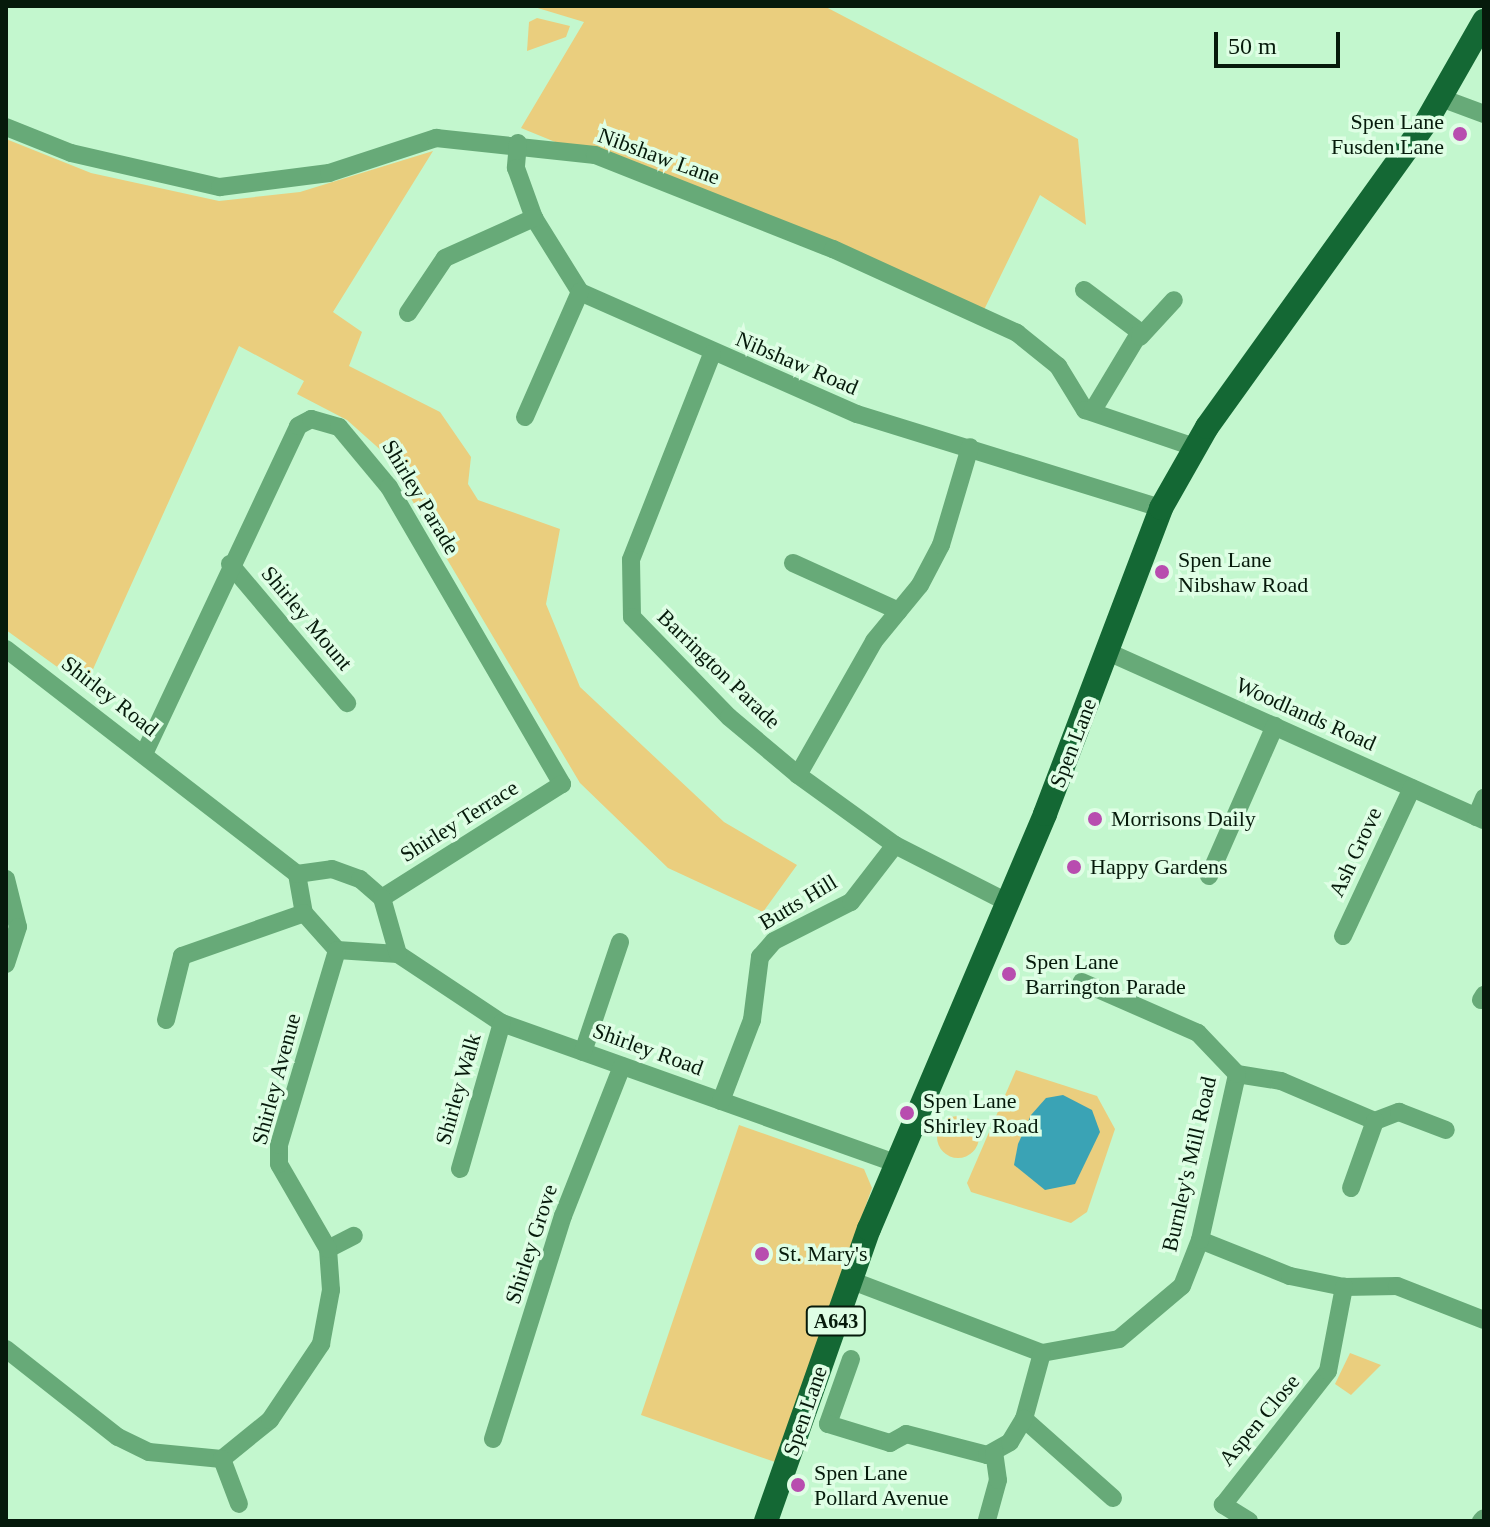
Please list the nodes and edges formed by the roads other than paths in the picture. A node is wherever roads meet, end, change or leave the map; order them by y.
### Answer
1 (1484, 21) edge
2 (1441, 98) junction
3 (1484, 114) edge
4 (6, 127) edge
5 (518, 143) junction
6 (534, 218) junction
7 (1084, 290) dead end
8 (580, 292) junction
9 (1174, 300) dead end
10 (408, 313) dead end
11 (1140, 337) junction
12 (712, 354) junction
13 (1092, 412) junction
14 (525, 417) dead end
15 (970, 447) junction
16 (1194, 447) junction
17 (1161, 508) junction
18 (793, 563) dead end
19 (230, 564) junction
20 (899, 611) junction
21 (1108, 652) junction
22 (10, 662) edge
23 (347, 703) dead end
24 (1275, 726) junction
25 (144, 754) junction
26 (798, 775) junction
27 (562, 784) joint
28 (1412, 788) junction
29 (1484, 798) edge
30 (1480, 818) edge
31 (895, 845) junction
32 (297, 874) junction
33 (1209, 876) dead end
34 (6, 879) edge
35 (382, 898) junction
36 (1009, 903) junction
37 (304, 913) junction
38 (1343, 936) dead end
39 (620, 942) dead end
40 (337, 950) junction
41 (398, 954) junction
42 (6, 964) edge
43 (1082, 982) dead end
44 (166, 1020) dead end
45 (502, 1023) junction
46 (583, 1052) junction
47 (622, 1066) junction
48 (1237, 1074) junction
49 (721, 1101) junction
50 (1375, 1121) junction
51 (1446, 1130) dead end
52 (896, 1163) junction
53 (460, 1169) dead end
54 (1351, 1188) dead end
55 (354, 1236) dead end
56 (1200, 1240) junction
57 (328, 1249) junction
58 (850, 1280) junction
59 (1344, 1287) junction
60 (1484, 1320) edge
61 (6, 1349) edge
62 (1042, 1353) junction
63 (851, 1359) dead end
64 (1024, 1419) junction
65 (493, 1439) dead end
66 (994, 1452) junction
67 (222, 1459) junction
68 (1113, 1498) dead end
69 (239, 1504) dead end
70 (1218, 1513) edge
71 (987, 1520) edge
72 (766, 1521) edge
73 (1249, 1521) edge

1 - 2 main road, Spen Lane / A643
2 - 3 street
2 - 16 main road, Spen Lane / A643
4 - 5 street, Nibshaw Lane
5 - 6 street
5 - 13 street, Nibshaw Lane
6 - 8 street
6 - 10 street
7 - 11 street
8 - 12 street, Nibshaw Road
8 - 14 street
9 - 11 street
11 - 13 street
12 - 15 street, Nibshaw Road
12 - 26 street, Barrington Parade
13 - 16 street
15 - 17 street, Nibshaw Road
15 - 20 street
16 - 17 main road, Spen Lane / A643
17 - 21 main road, Spen Lane / A643
18 - 20 street
19 - 23 street, Shirley Mount
19 - 25 street, Shirley Parade
19 - 27 street, Shirley Parade
20 - 26 street
21 - 24 street, Woodlands Road
21 - 36 main road, Spen Lane / A643
22 - 25 street, Shirley Road
24 - 28 street, Woodlands Road
24 - 33 street
25 - 32 street, Shirley Road
26 - 31 street, Barrington Parade
27 - 35 street, Shirley Terrace
28 - 30 street, Woodlands Road
28 - 38 street, Ash Grove
29 - 30 street
31 - 36 street, Barrington Parade
31 - 49 street, Butts Hill
32 - 35 street
32 - 37 street
34 - 42 street
35 - 41 street
36 - 52 main road, Spen Lane / A643
37 - 40 street
37 - 44 street
39 - 46 street
40 - 41 street, Shirley Road
40 - 57 street, Shirley Avenue
41 - 45 street, Shirley Road
43 - 48 street, Burnley's Mill Road
45 - 46 street, Shirley Road
45 - 53 street, Shirley Walk
46 - 47 street, Shirley Road
47 - 49 street, Shirley Road
47 - 65 street, Shirley Grove
48 - 50 street
48 - 56 street, Burnley's Mill Road
49 - 52 street, Shirley Road
50 - 51 street
50 - 54 street
52 - 58 main road, Spen Lane / A643
55 - 57 street
56 - 59 street
56 - 62 street, Burnley's Mill Road
57 - 67 street, Shirley Avenue
58 - 62 street, Burnley's Mill Road
58 - 72 main road, Spen Lane / A643
59 - 60 street
59 - 70 street, Aspen Close
61 - 67 street
62 - 64 street
63 - 66 street
64 - 66 street
64 - 68 street
66 - 71 street
67 - 69 street
70 - 73 street, Aspen Close

